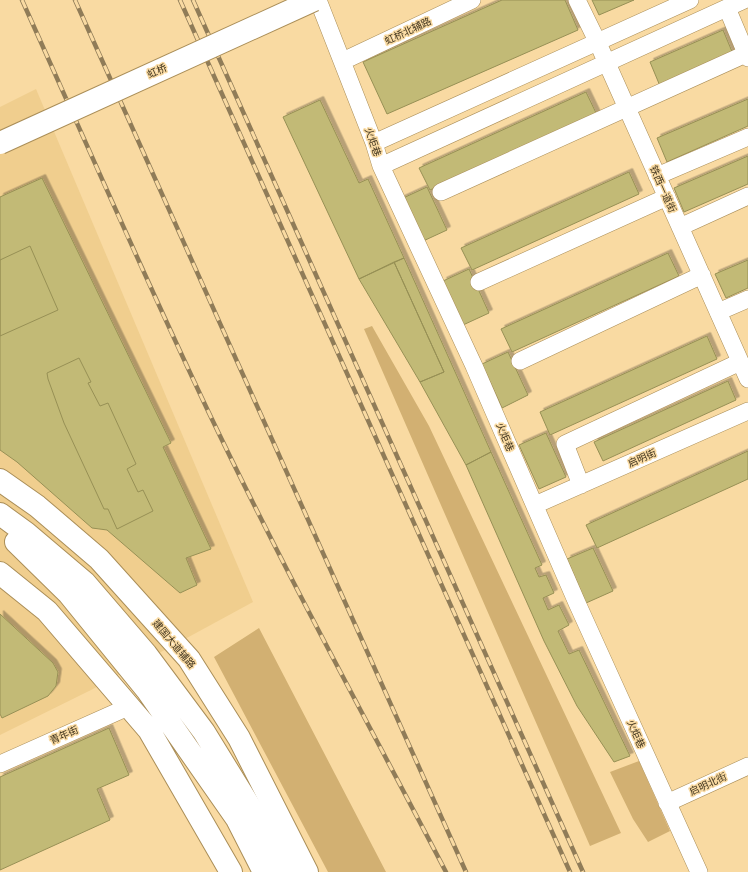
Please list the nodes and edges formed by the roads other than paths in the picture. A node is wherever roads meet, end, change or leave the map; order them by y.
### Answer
1 (314, 0) edge
2 (318, 0) edge
3 (472, 0) edge
4 (577, 0) edge
5 (690, 0) edge
6 (744, 0) edge
7 (727, 8) junction
8 (597, 41) junction
9 (747, 55) edge
10 (343, 61) junction
11 (606, 62) junction
12 (627, 108) junction
13 (748, 137) edge
14 (0, 143) edge
15 (374, 143) junction
16 (381, 166) junction
17 (657, 176) junction
18 (441, 192) dead end
19 (748, 196) edge
20 (667, 197) junction
21 (680, 227) junction
22 (702, 275) junction
23 (479, 282) dead end
24 (748, 299) edge
25 (718, 312) junction
26 (520, 361) dead end
27 (740, 362) junction
28 (748, 379) edge
29 (748, 411) edge
30 (0, 480) edge
31 (581, 485) junction
32 (535, 505) junction
33 (0, 514) edge
34 (0, 527) edge
35 (0, 574) edge
36 (128, 707) junction
37 (0, 764) edge
38 (748, 766) edge
39 (667, 803) junction
40 (201, 818) junction
41 (215, 872) edge
42 (231, 872) edge
43 (264, 872) edge
44 (285, 872) edge
45 (306, 872) edge
46 (699, 872) edge

1 - 14 main road, 虹桥, bridge
2 - 10 street, 火炬巷
3 - 10 street, 虹桥北辅路
4 - 8 street, 铁西一道街
5 - 8 street
6 - 7 street
7 - 9 street
7 - 11 street
8 - 11 street, 铁西一道街
8 - 15 street
9 - 12 street
10 - 15 street, 火炬巷
11 - 12 street, 铁西一道街
11 - 16 street
12 - 17 street, 铁西一道街
12 - 18 street
13 - 17 street
15 - 16 street, 火炬巷
16 - 32 street, 火炬巷
17 - 20 street, 铁西一道街
19 - 21 street
20 - 21 street, 铁西一道街
20 - 23 street
21 - 22 street, 铁西一道街
22 - 25 street, 铁西一道街
22 - 26 street
24 - 25 street
25 - 27 street, 铁西一道街
27 - 28 street, 铁西一道街
27 - 31 street
29 - 31 street, 启明街
30 - 45 main road, 建国大道辅路
31 - 32 street, 启明街
32 - 39 street, 火炬巷
33 - 44 main road
34 - 43 main road
35 - 36 main road
36 - 37 street, 青年街
36 - 40 main road
38 - 39 street, 启明北街
39 - 46 street, 火炬巷
40 - 41 main road
40 - 42 main road

